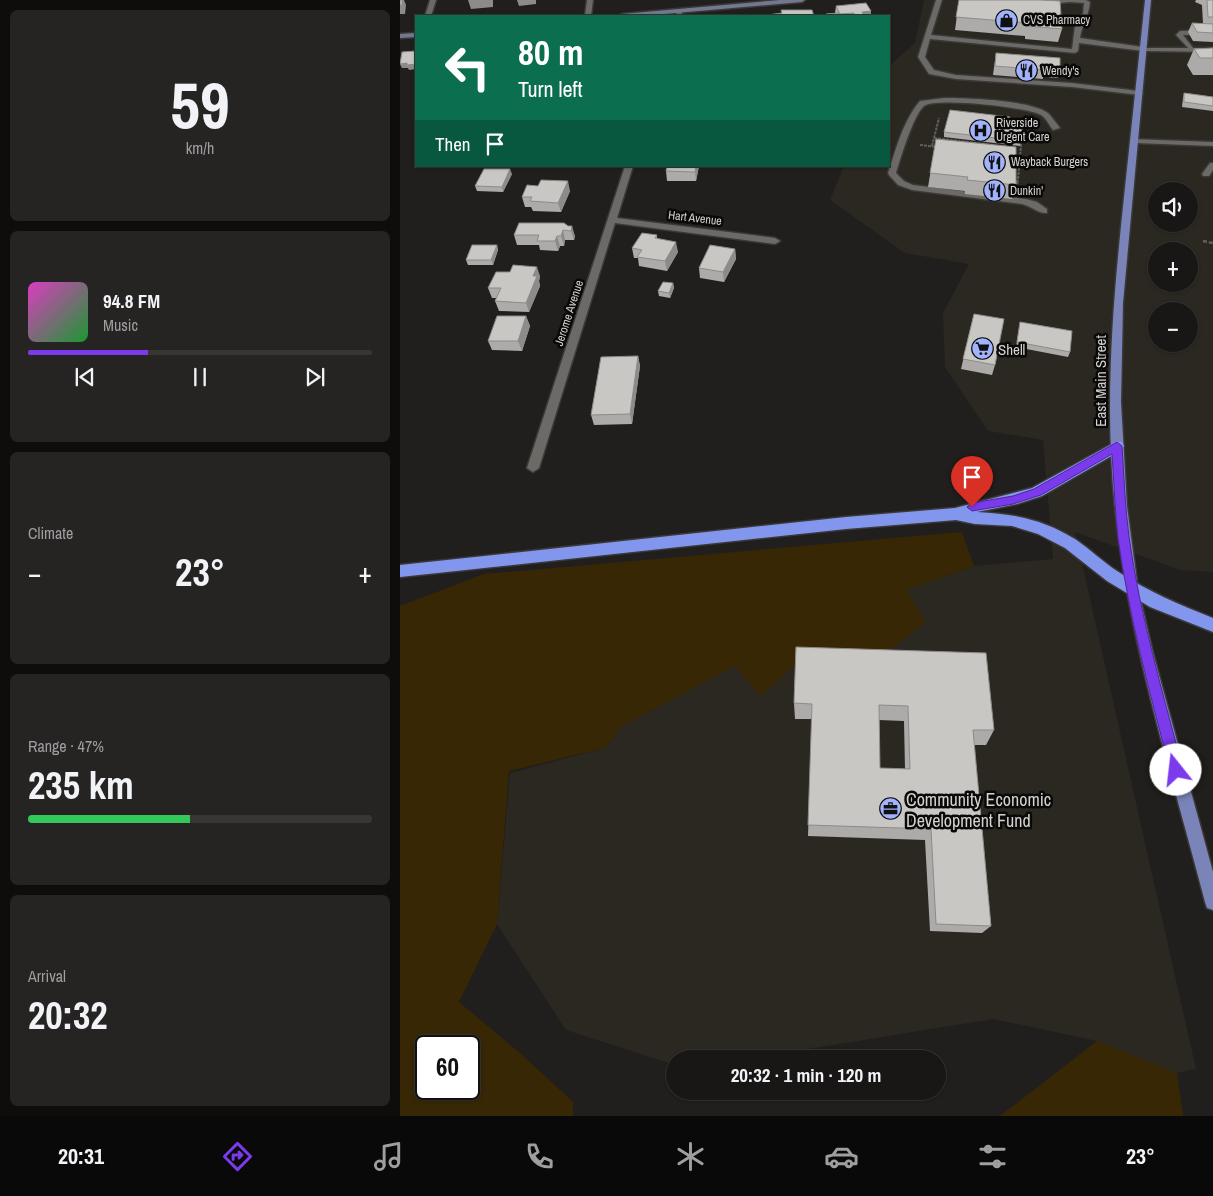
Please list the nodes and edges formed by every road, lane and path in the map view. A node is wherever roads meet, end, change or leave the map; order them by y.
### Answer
1 (433, 0) edge
2 (590, 0) edge
3 (802, 0) edge
4 (939, 0) edge
5 (1070, 0) edge
6 (1148, 0) edge
7 (1033, 3) edge
8 (679, 14) edge
9 (428, 15) edge
10 (588, 15) edge
11 (650, 15) edge
12 (1213, 32) edge
13 (415, 35) edge
14 (400, 36) edge
15 (927, 36) junction
16 (1076, 40) junction
17 (1144, 49) junction
18 (1191, 50) junction
19 (1213, 50) edge
20 (1139, 93) junction
21 (940, 110) dead end
22 (1056, 128) dead end
23 (1022, 133) edge
24 (934, 138) junction
25 (1135, 141) junction
26 (974, 142) junction
27 (992, 144) edge
28 (1213, 144) edge
29 (918, 145) dead end
30 (932, 146) junction
31 (940, 147) edge
32 (972, 151) edge
33 (1213, 165) edge
34 (629, 167) edge
35 (1206, 174) dead end
36 (1016, 190) edge
37 (1044, 211) dead end
38 (612, 220) junction
39 (775, 241) dead end
40 (1203, 241) dead end
41 (1213, 243) edge
42 (1117, 446) junction
43 (533, 468) dead end
44 (956, 514) junction
45 (400, 571) edge
46 (1132, 589) junction
47 (1213, 626) edge
48 (1213, 902) edge

1 - 9 street
2 - 10 street
3 - 8 main road
4 - 15 street
5 - 7 street
5 - 16 street
6 - 17 main road, East Main Street
8 - 11 main road
12 - 18 street
13 - 14 main road
15 - 16 street
15 - 20 street
16 - 17 street
17 - 18 street
17 - 20 main road, East Main Street
18 - 19 street
20 - 25 main road, East Main Street
21 - 24 path
22 - 37 street
23 - 36 path
24 - 26 path
24 - 30 path
25 - 28 street
25 - 42 main road, East Main Street
26 - 27 path
26 - 32 path
29 - 30 path
30 - 31 path
33 - 35 street
34 - 38 street, Jerome Avenue
38 - 39 street, Hart Avenue
38 - 43 street, Jerome Avenue
40 - 41 path
42 - 44 highway
42 - 46 main road, East Main Street
44 - 45 highway
44 - 46 highway
46 - 47 highway
46 - 48 main road, East Main Street

